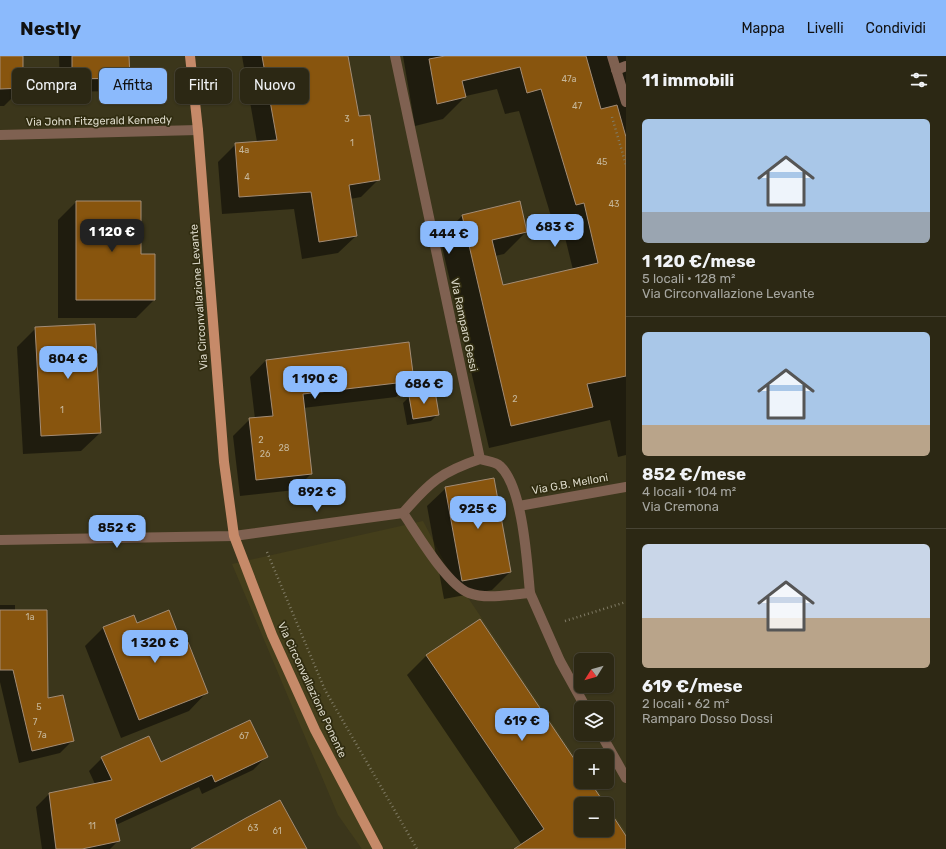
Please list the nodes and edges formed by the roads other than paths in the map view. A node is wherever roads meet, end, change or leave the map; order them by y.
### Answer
1 (190, 56) edge
2 (395, 56) edge
3 (612, 56) edge
4 (626, 66) edge
5 (616, 70) junction
6 (626, 102) edge
7 (198, 130) junction
8 (0, 135) edge
9 (480, 459) junction
10 (626, 487) edge
11 (519, 506) junction
12 (403, 513) junction
13 (234, 536) junction
14 (0, 540) edge
15 (530, 593) junction
16 (582, 701) edge
17 (605, 741) edge
18 (626, 778) edge
19 (378, 849) edge

1 - 7 main road, Via Circonvallazione Levante
2 - 9 street, Via Ramparo Gessi
3 - 5 street
4 - 5 street
5 - 6 street
7 - 8 street, Via John Fitzgerald Kennedy
7 - 13 main road, Via Circonvallazione Levante
9 - 11 street
9 - 12 street
10 - 11 street, Via G.B. Melloni
11 - 15 street
12 - 13 street
12 - 15 street
13 - 14 street
13 - 19 main road, Via Circonvallazione Ponente
15 - 16 street
17 - 18 street

